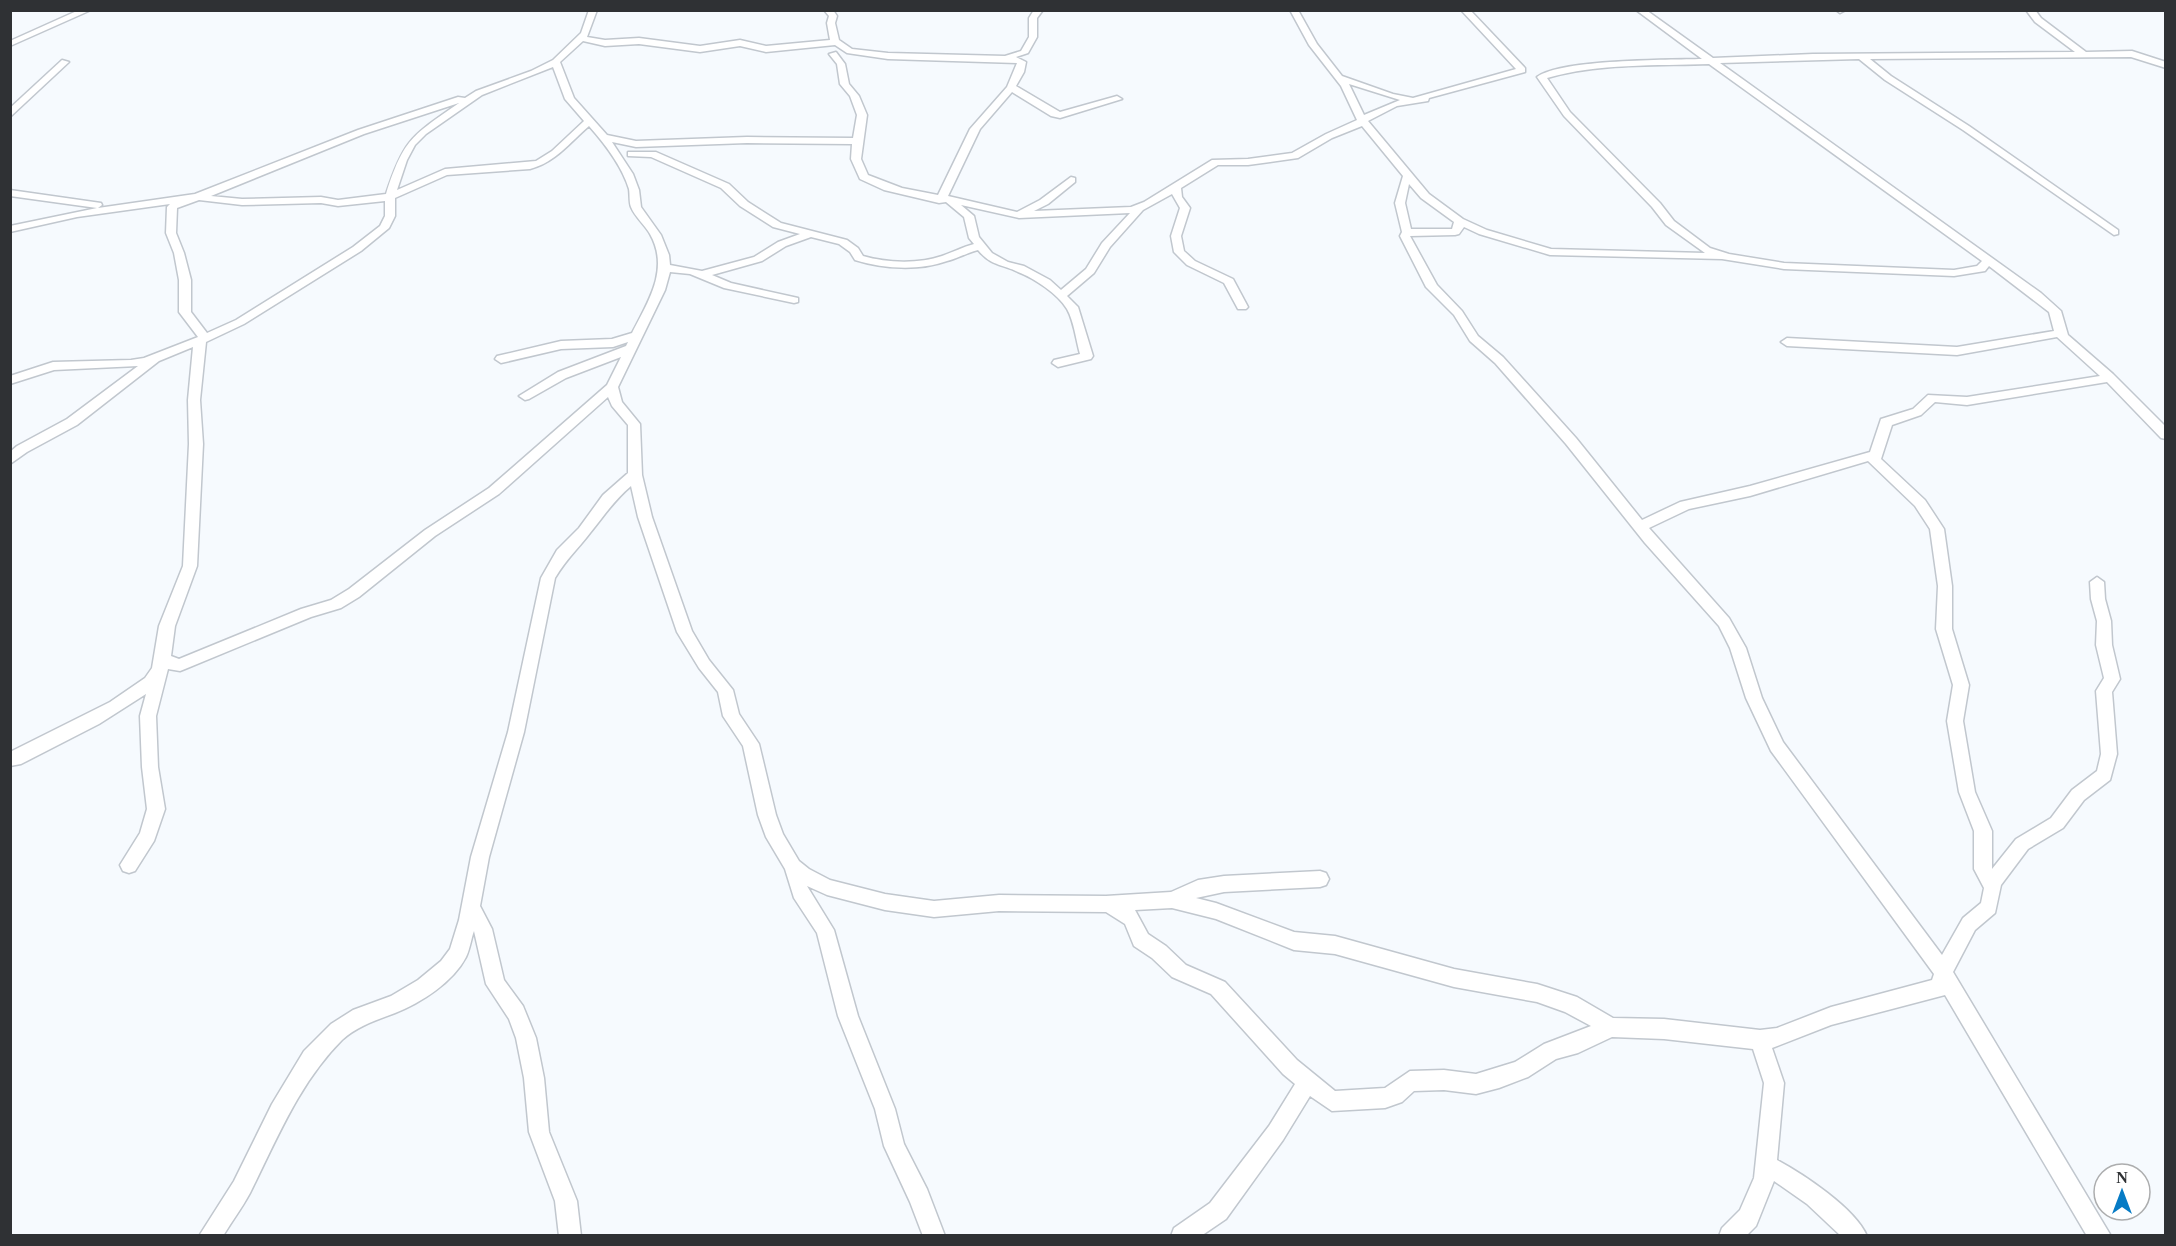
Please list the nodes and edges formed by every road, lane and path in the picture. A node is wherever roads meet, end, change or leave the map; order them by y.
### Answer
1 (87, 10) edge
2 (593, 10) edge
3 (828, 10) edge
4 (1039, 10) edge
5 (1294, 10) edge
6 (1465, 10) edge
7 (1640, 10) edge
8 (2030, 10) edge
9 (582, 38) junction
10 (836, 42) junction
11 (10, 44) edge
12 (833, 54) dead end
13 (2085, 55) junction
14 (1862, 57) junction
15 (992, 58) junction
16 (65, 62) dead end
17 (1711, 62) junction
18 (2166, 67) edge
19 (559, 69) junction
20 (1340, 78) junction
21 (1011, 87) junction
22 (479, 93) junction
23 (1117, 99) dead end
24 (1417, 99) junction
25 (10, 114) edge
26 (1362, 120) junction
27 (590, 122) junction
28 (604, 137) junction
29 (857, 141) junction
30 (649, 144) junction
31 (631, 153) junction
32 (625, 169) junction
33 (1409, 174) junction
34 (1071, 180) dead end
35 (1176, 187) junction
36 (10, 194) edge
37 (390, 197) junction
38 (192, 198) junction
39 (944, 200) junction
40 (119, 208) junction
41 (1139, 208) junction
42 (1019, 215) junction
43 (1457, 227) junction
44 (10, 229) edge
45 (1407, 232) junction
46 (2114, 232) dead end
47 (811, 233) junction
48 (980, 246) junction
49 (1727, 257) junction
50 (1988, 260) junction
51 (665, 268) junction
52 (701, 275) junction
53 (1060, 296) junction
54 (794, 300) dead end
55 (1242, 307) dead end
56 (2060, 333) junction
57 (202, 339) junction
58 (1787, 342) dead end
59 (633, 343) junction
60 (154, 358) junction
61 (501, 358) dead end
62 (1058, 363) dead end
63 (2109, 377) junction
64 (10, 380) edge
65 (612, 387) junction
66 (525, 396) dead end
67 (2166, 435) edge
68 (1874, 455) junction
69 (10, 460) edge
70 (635, 475) junction
71 (1640, 527) junction
72 (2097, 582) dead end
73 (161, 666) junction
74 (12, 760) edge
75 (129, 865) dead end
76 (793, 867) junction
77 (1320, 879) dead end
78 (1992, 883) junction
79 (1172, 900) junction
80 (1106, 904) junction
81 (471, 908) junction
82 (1944, 974) junction
83 (1611, 1027) junction
84 (1760, 1040) junction
85 (1306, 1081) junction
86 (1766, 1165) junction
87 (210, 1236) edge
88 (570, 1236) edge
89 (934, 1236) edge
90 (1182, 1236) edge
91 (1730, 1236) edge
92 (1856, 1236) edge
93 (2100, 1236) edge

1 - 11 street
2 - 9 street
3 - 10 street
4 - 15 street
5 - 20 street
6 - 24 street
7 - 17 street
8 - 13 street
9 - 10 street
9 - 19 street
10 - 15 street
12 - 29 street
13 - 14 street
13 - 18 street
14 - 17 street
14 - 46 street
15 - 21 street
16 - 25 street
17 - 49 street
17 - 50 street
19 - 22 street
19 - 27 street
20 - 24 street
20 - 26 street
21 - 23 street
21 - 39 street
22 - 37 street
22 - 38 street
24 - 26 street
26 - 33 street
26 - 35 street
27 - 28 street
27 - 37 street
28 - 30 street
28 - 32 street
29 - 30 street
29 - 39 street
30 - 31 street
31 - 32 street
31 - 47 street
32 - 51 street
33 - 43 street
33 - 45 street
34 - 42 street
35 - 41 street
35 - 55 street
36 - 40 street
37 - 38 street
37 - 57 street
38 - 40 street
38 - 57 street
39 - 42 street
39 - 48 street
40 - 44 street
41 - 42 street
41 - 53 street
43 - 45 street
43 - 49 street
45 - 71 street
47 - 48 street
47 - 52 street
48 - 53 street
49 - 50 street
50 - 56 street
51 - 52 street
51 - 59 street
52 - 54 street
53 - 62 street
56 - 58 street
56 - 63 street
57 - 60 street
57 - 73 street
59 - 61 street
59 - 65 street
59 - 66 street
60 - 64 street
60 - 69 street
63 - 67 street
63 - 68 street
65 - 70 street
65 - 73 street
68 - 71 street
68 - 78 street
70 - 76 street
70 - 81 street
71 - 82 street
72 - 78 street
73 - 74 street
73 - 75 street
76 - 80 street
76 - 89 street
77 - 79 street
78 - 82 street
79 - 80 street
79 - 83 street
80 - 85 street
81 - 87 street
81 - 88 street
82 - 84 street
82 - 93 street
83 - 84 street
83 - 85 street
84 - 86 street
85 - 90 street
86 - 91 street
86 - 92 street

